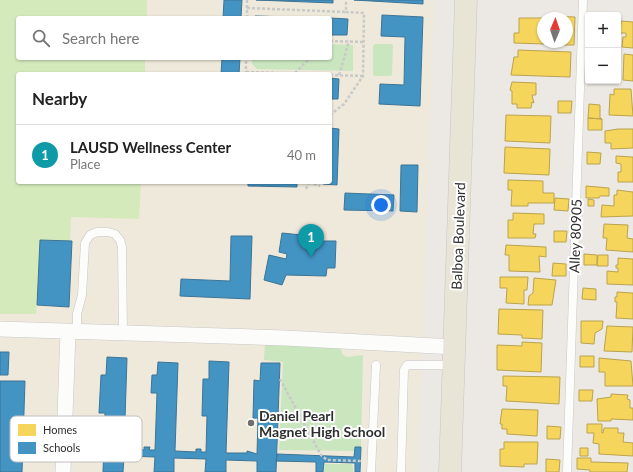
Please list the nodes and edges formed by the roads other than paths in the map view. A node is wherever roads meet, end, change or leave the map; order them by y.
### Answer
1 (466, 0) edge
2 (583, 0) edge
3 (0, 330) edge
4 (72, 332) junction
5 (123, 333) junction
6 (454, 356) junction
7 (376, 366) dead end
8 (67, 416) edge
9 (64, 462) edge
10 (63, 472) edge
11 (372, 472) edge
12 (401, 472) edge
13 (450, 472) edge
14 (567, 472) edge

1 - 6 main road, Balboa Boulevard
2 - 14 lane, Alley 80905
3 - 4 street
4 - 5 street
4 - 5 lane
4 - 8 street
5 - 6 street
6 - 12 lane
6 - 13 main road, Balboa Boulevard
7 - 11 lane
9 - 10 street

